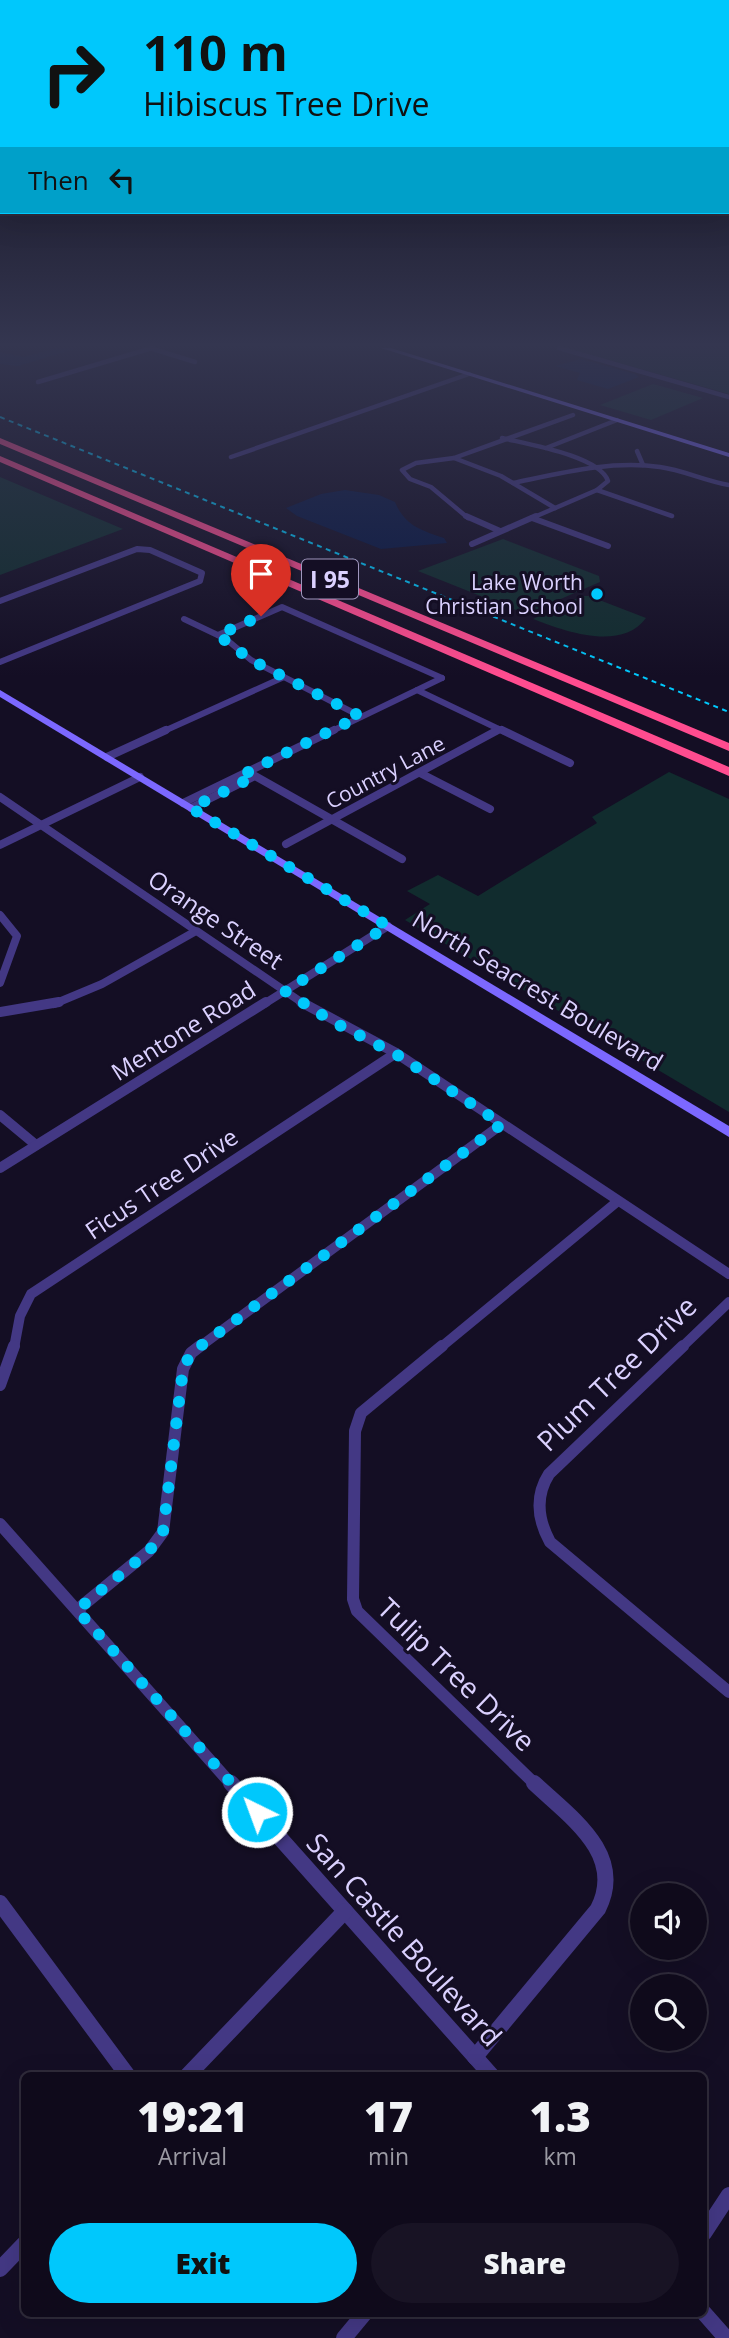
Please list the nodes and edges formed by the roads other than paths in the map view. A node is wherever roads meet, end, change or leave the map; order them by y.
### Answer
1 (39, 457) edge
2 (55, 457) edge
3 (572, 457) edge
4 (639, 457) edge
5 (454, 458) joint
6 (0, 459) edge
7 (643, 466) junction
8 (599, 467) junction
9 (68, 469) junction
10 (513, 483) junction
11 (729, 485) edge
12 (597, 490) junction
13 (555, 508) junction
14 (672, 516) dead end
15 (532, 517) junction
16 (500, 531) junction
17 (472, 544) dead end
18 (608, 545) dead end
19 (0, 601) edge
20 (184, 619) dead end
21 (218, 635) junction
22 (0, 662) edge
23 (284, 677) junction
24 (417, 690) junction
25 (0, 693) edge
26 (360, 716) junction
27 (499, 730) junction
28 (729, 747) edge
29 (107, 757) junction
30 (570, 763) dead end
31 (729, 772) edge
32 (420, 773) junction
33 (251, 774) junction
34 (140, 777) junction
35 (0, 797) edge
36 (187, 806) junction
37 (490, 809) dead end
38 (332, 820) junction
39 (41, 825) junction
40 (286, 844) dead end
41 (0, 845) edge
42 (402, 859) dead end
43 (0, 915) edge
44 (388, 926) junction
45 (196, 931) junction
46 (0, 983) edge
47 (285, 991) junction
48 (0, 1012) edge
49 (396, 1054) junction
50 (0, 1115) edge
51 (502, 1124) junction
52 (729, 1132) edge
53 (36, 1145) junction
54 (0, 1168) edge
55 (618, 1200) junction
56 (729, 1274) edge
57 (729, 1302) edge
58 (0, 1385) edge
59 (0, 1524) edge
60 (77, 1610) junction
61 (729, 1692) edge
62 (1, 1906) edge
63 (345, 1911) junction
64 (475, 2057) junction
65 (125, 2072) edge
66 (191, 2072) edge
67 (488, 2072) edge
68 (729, 2195) edge
69 (707, 2228) edge
70 (21, 2247) edge
71 (0, 2269) edge
72 (707, 2316) edge
73 (362, 2317) edge
74 (344, 2338) edge
75 (726, 2338) edge

1 - 9 highway, I 95
2 - 9 highway
3 - 8 street
4 - 7 street
5 - 10 street
5 - 16 street
6 - 31 highway, I 95
7 - 8 street
7 - 11 street
8 - 10 street
8 - 12 street
9 - 28 highway, I 95
10 - 13 street
12 - 13 street
12 - 14 street
13 - 15 street
15 - 16 street
15 - 18 street
16 - 17 street
19 - 22 street
20 - 21 street
21 - 23 street
21 - 24 street
23 - 26 street
23 - 29 street
24 - 26 street
24 - 27 street
25 - 29 street, North Seacrest Boulevard
26 - 33 street
27 - 30 street
27 - 32 street, Country Lane
29 - 34 street, North Seacrest Boulevard
32 - 37 street
32 - 38 street, Country Lane
33 - 36 street
33 - 38 street
34 - 36 street, North Seacrest Boulevard
34 - 39 street
35 - 39 street, Orange Street
36 - 44 street, North Seacrest Boulevard
38 - 40 street, Country Lane
38 - 42 street
39 - 41 street
39 - 45 street, Orange Street
43 - 46 street
44 - 47 street, Mentone Road
44 - 52 street, North Seacrest Boulevard
45 - 47 street, Orange Street
45 - 48 street
47 - 49 street, Orange Street
47 - 53 street, Mentone Road
49 - 51 street, Orange Street
49 - 58 street, Ficus Tree Drive
50 - 53 street
51 - 55 street, Orange Street
51 - 60 street
53 - 54 street, Mentone Road
55 - 56 street, Orange Street
55 - 64 street, Tulip Tree Drive
57 - 61 street, Plum Tree Drive
59 - 60 street, San Castle Boulevard
60 - 63 street, San Castle Boulevard
62 - 65 street
63 - 64 street, San Castle Boulevard
63 - 66 street
64 - 67 street, San Castle Boulevard
68 - 69 street
70 - 71 street
72 - 75 street
73 - 74 street

